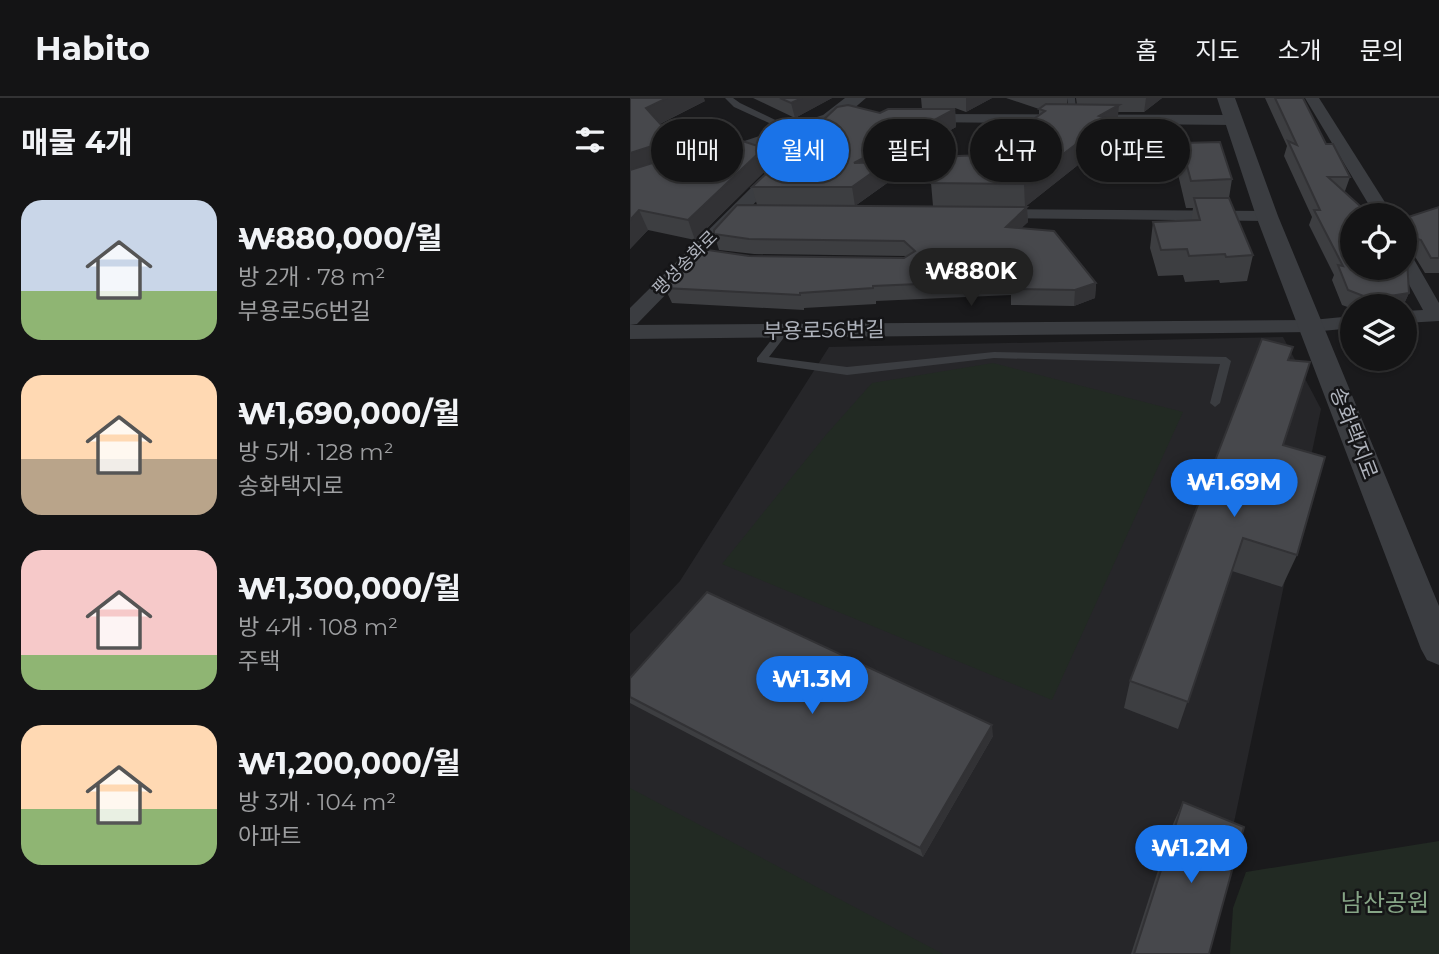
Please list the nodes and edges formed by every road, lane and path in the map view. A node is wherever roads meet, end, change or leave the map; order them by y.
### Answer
1 (729, 98) edge
2 (857, 98) edge
3 (1071, 98) edge
4 (1312, 98) edge
5 (1230, 109) edge
6 (864, 117) edge
7 (830, 119) joint
8 (956, 119) edge
9 (1074, 119) junction
10 (757, 120) edge
11 (763, 182) edge
12 (1377, 203) edge
13 (734, 213) junction
14 (761, 213) edge
15 (980, 214) edge
16 (1267, 216) junction
17 (695, 254) junction
18 (719, 258) edge
19 (1417, 280) edge
20 (1438, 315) edge
21 (1417, 316) edge
22 (630, 318) edge
23 (1340, 323) edge
24 (1312, 326) junction
25 (784, 331) junction
26 (630, 332) edge
27 (1214, 403) dead end
28 (1439, 649) edge

1 - 10 lane
2 - 7 street
3 - 9 lane
4 - 12 street
5 - 9 street
5 - 16 street, 송화택지로
6 - 7 street
8 - 9 street
11 - 13 street, 팽성송화로
13 - 14 street
13 - 17 street, 팽성송화로
15 - 16 street
16 - 24 street, 송화택지로
17 - 18 street
17 - 22 street, 팽성송화로
19 - 20 street
20 - 21 street
23 - 24 street, 부용로56번길
24 - 25 street, 부용로56번길
24 - 28 street, 송화택지로
25 - 26 street, 부용로56번길
25 - 27 lane

